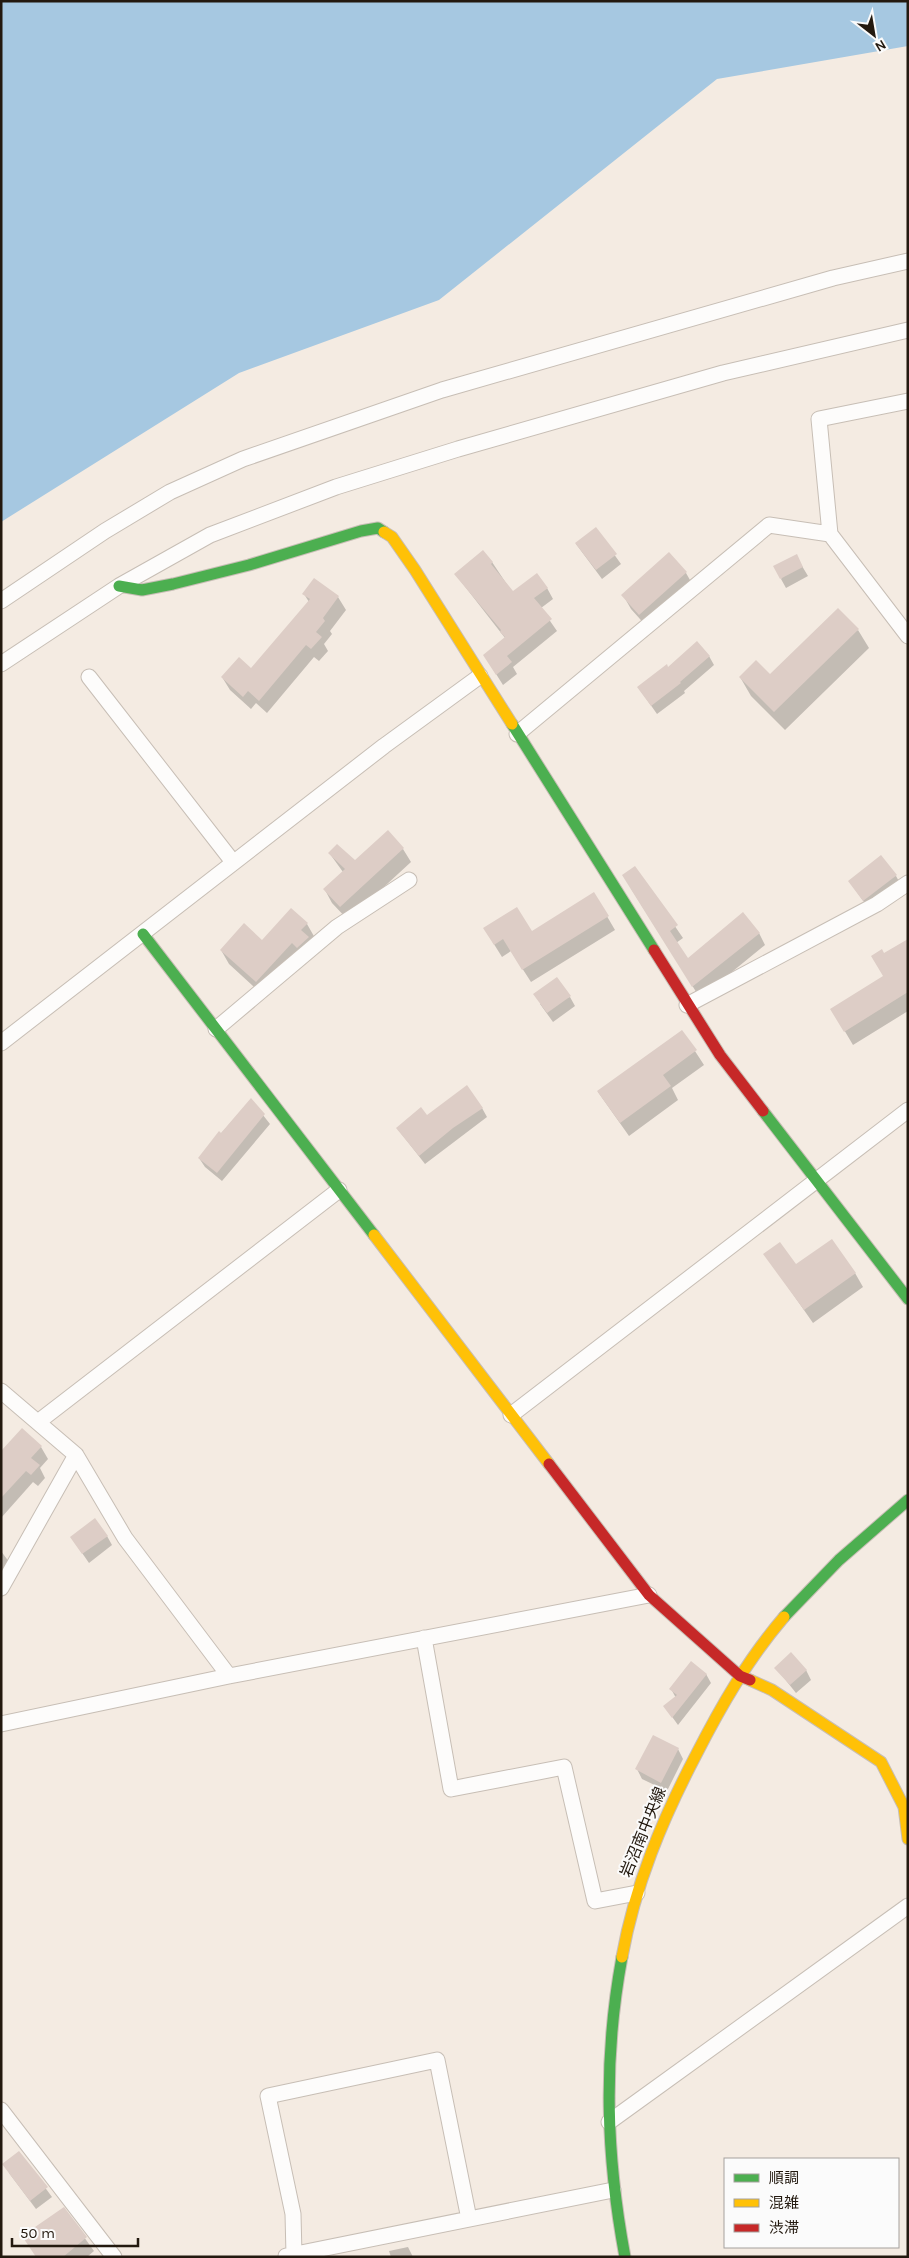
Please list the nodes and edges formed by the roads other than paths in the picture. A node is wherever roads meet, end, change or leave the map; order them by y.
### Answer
1 (908, 261) edge
2 (908, 330) edge
3 (908, 400) edge
4 (830, 534) junction
5 (119, 586) junction
6 (1, 601) edge
7 (908, 636) edge
8 (1, 664) edge
9 (480, 676) junction
10 (89, 677) dead end
11 (516, 734) junction
12 (233, 862) junction
13 (409, 880) dead end
14 (908, 883) edge
15 (143, 934) junction
16 (687, 1005) junction
17 (216, 1029) junction
18 (1, 1043) edge
19 (908, 1110) edge
20 (816, 1180) junction
21 (339, 1190) junction
22 (908, 1299) edge
23 (1, 1391) edge
24 (511, 1414) junction
25 (38, 1422) junction
26 (76, 1455) junction
27 (906, 1504) edge
28 (1, 1588) edge
29 (649, 1594) junction
30 (424, 1638) junction
31 (229, 1676) junction
32 (740, 1676) junction
33 (1, 1724) edge
34 (908, 1839) edge
35 (637, 1893) junction
36 (908, 1906) edge
37 (1, 2110) edge
38 (609, 2122) junction
39 (613, 2190) junction
40 (469, 2219) junction
41 (290, 2256) edge
42 (114, 2257) edge
43 (625, 2257) edge

1 - 6 street
2 - 5 street
3 - 4 street
4 - 7 street
4 - 11 street
5 - 8 street
5 - 9 street
9 - 11 street
9 - 12 street
10 - 12 street
11 - 16 street
12 - 15 street
13 - 17 street
14 - 16 street
15 - 17 street
15 - 18 street
16 - 20 street
17 - 21 street
19 - 20 street
20 - 22 street
20 - 24 street
21 - 24 street
21 - 25 street
23 - 25 street
24 - 29 street
25 - 26 street
26 - 28 street
26 - 31 street
27 - 32 street, 岩沼南中央線
29 - 30 street
29 - 32 street
30 - 31 street
30 - 35 street
31 - 33 street
32 - 34 street
32 - 35 street, 岩沼南中央線
35 - 38 street, 岩沼南中央線
36 - 38 street
37 - 42 street
38 - 39 street, 岩沼南中央線
39 - 40 street
39 - 43 street, 岩沼南中央線
40 - 41 street
40 - 41 street

